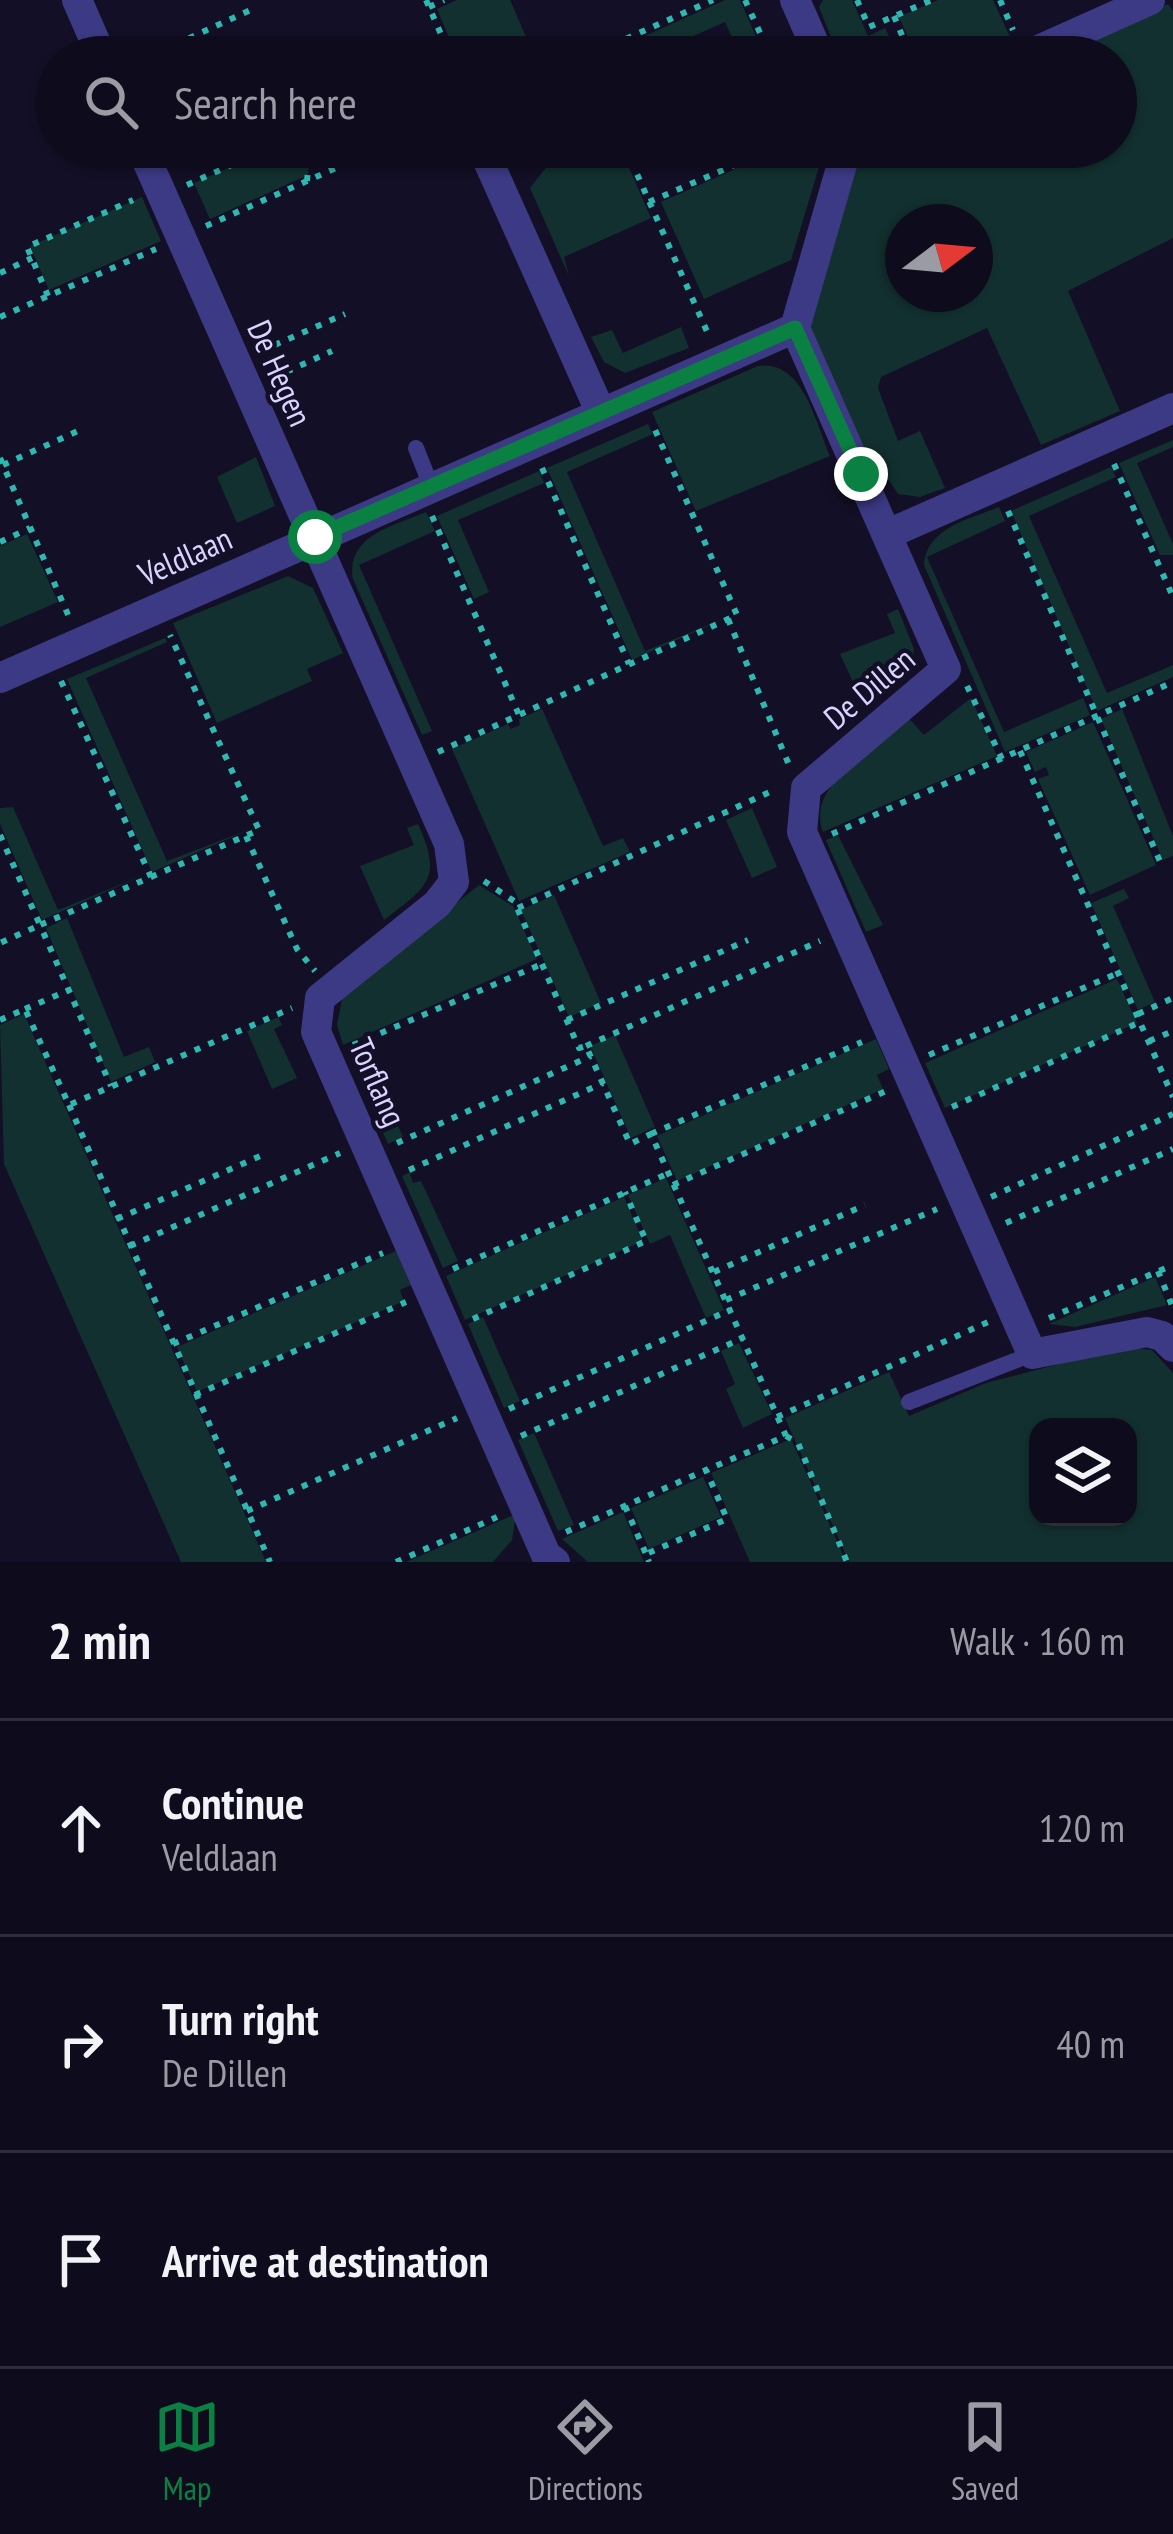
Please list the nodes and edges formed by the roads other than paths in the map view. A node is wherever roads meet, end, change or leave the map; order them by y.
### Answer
1 (77, 0) edge
2 (795, 0) edge
3 (1150, 0) edge
4 (93, 36) edge
5 (811, 36) edge
6 (1069, 36) edge
7 (150, 168) edge
8 (499, 168) edge
9 (841, 168) edge
10 (795, 328) junction
11 (1173, 408) edge
12 (601, 412) junction
13 (416, 448) dead end
14 (426, 488) junction
15 (888, 534) junction
16 (315, 537) junction
17 (0, 678) edge
18 (1027, 1342) junction
19 (1173, 1347) edge
20 (910, 1402) dead end
21 (548, 1553) edge

1 - 4 street
2 - 5 street
3 - 6 street
7 - 16 street, De Hegen
8 - 12 street
9 - 10 street
10 - 12 street, Veldlaan
10 - 15 street, De Dillen
11 - 15 street
12 - 14 street, Veldlaan
13 - 14 lane
14 - 16 street, Veldlaan
15 - 18 street, De Dillen
16 - 17 street, Veldlaan
16 - 21 street, Torflang
18 - 19 street
18 - 20 lane

